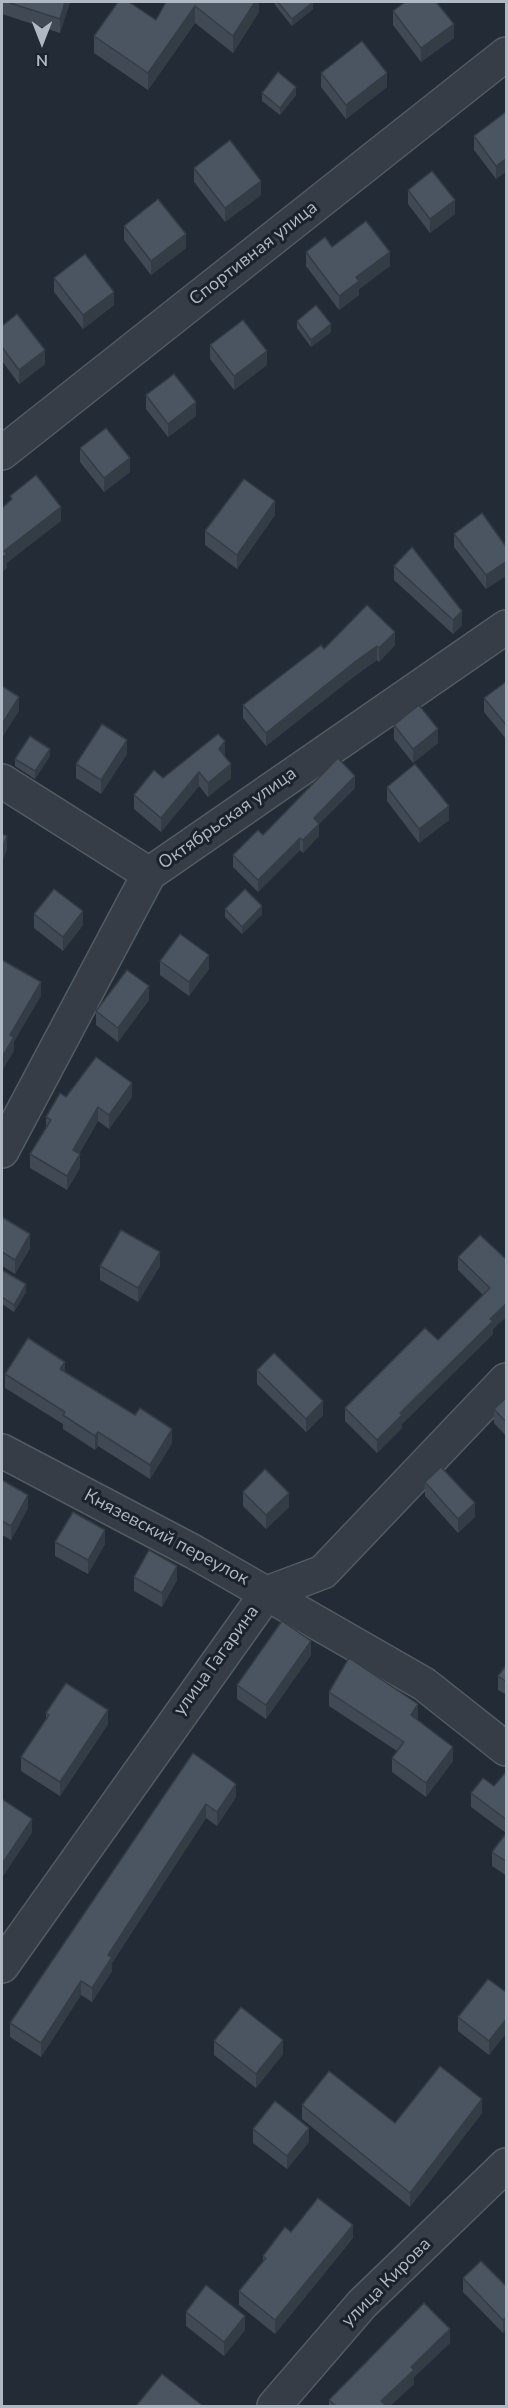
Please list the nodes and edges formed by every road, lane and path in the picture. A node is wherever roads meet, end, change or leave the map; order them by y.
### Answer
1 (507, 54) edge
2 (2, 453) edge
3 (507, 627) edge
4 (2, 782) edge
5 (149, 874) junction
6 (2, 1151) edge
7 (507, 1380) edge
8 (2, 1451) edge
9 (267, 1593) junction
10 (507, 1749) edge
11 (2, 1966) edge
12 (507, 2165) edge
13 (274, 2406) edge

1 - 2 street, Спортивная улица
3 - 5 street, Октябрьская улица
4 - 5 street
5 - 6 street, Октябрьская улица
7 - 9 street, улица Гагарина
8 - 9 street, Князевский переулок
9 - 10 street, Князевский переулок
9 - 11 street, улица Гагарина
12 - 13 street, улица Кирова

